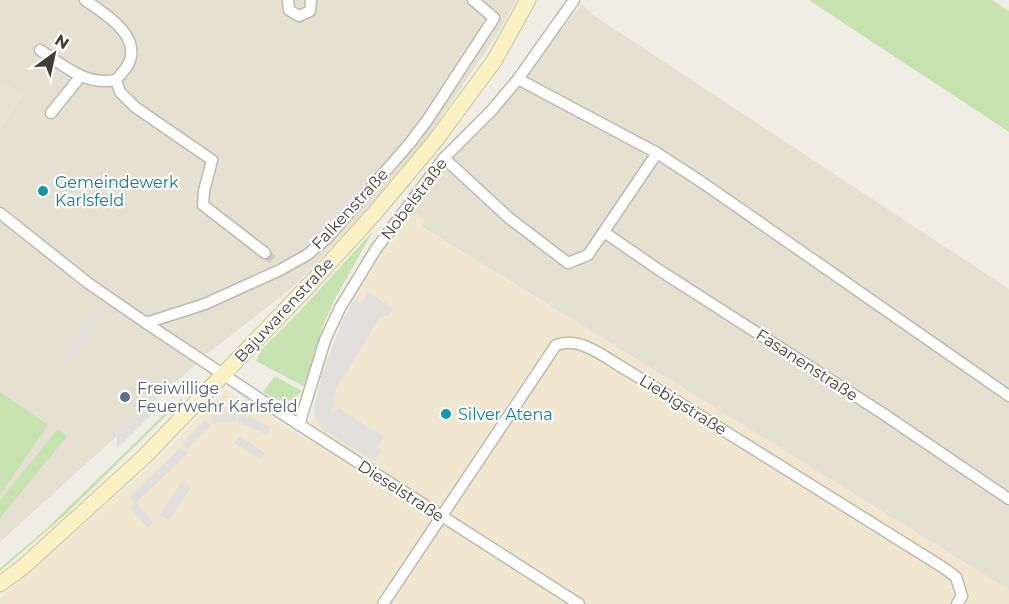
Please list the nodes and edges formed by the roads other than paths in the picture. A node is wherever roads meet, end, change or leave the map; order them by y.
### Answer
1 (85, 0) edge
2 (288, 0) edge
3 (311, 0) edge
4 (473, 0) edge
5 (528, 0) edge
6 (574, 0) edge
7 (40, 50) dead end
8 (80, 77) junction
9 (518, 79) junction
10 (116, 80) junction
11 (51, 113) dead end
12 (657, 153) junction
13 (444, 158) junction
14 (0, 213) edge
15 (604, 232) junction
16 (273, 261) junction
17 (146, 323) junction
18 (224, 374) junction
19 (1009, 396) edge
20 (299, 425) junction
21 (1009, 500) edge
22 (442, 517) junction
23 (0, 584) edge
24 (383, 604) edge
25 (579, 604) edge
26 (957, 604) edge

1 - 10 street
2 - 3 street
4 - 16 street, Falkenstraße
5 - 18 main road, Bajuwarenstraße
6 - 9 street, Nobelstraße
7 - 8 street
8 - 10 street
8 - 11 street
9 - 12 street
9 - 13 street, Nobelstraße
10 - 16 street
12 - 15 street
12 - 19 street
13 - 15 street
13 - 20 street, Nobelstraße
14 - 17 street
15 - 21 street, Fasanenstraße
16 - 17 street, Falkenstraße
17 - 18 street
18 - 20 street, Dieselstraße
18 - 23 main road, Bajuwarenstraße
20 - 22 street, Dieselstraße
22 - 24 street
22 - 25 street, Dieselstraße
22 - 26 street, Liebigstraße

